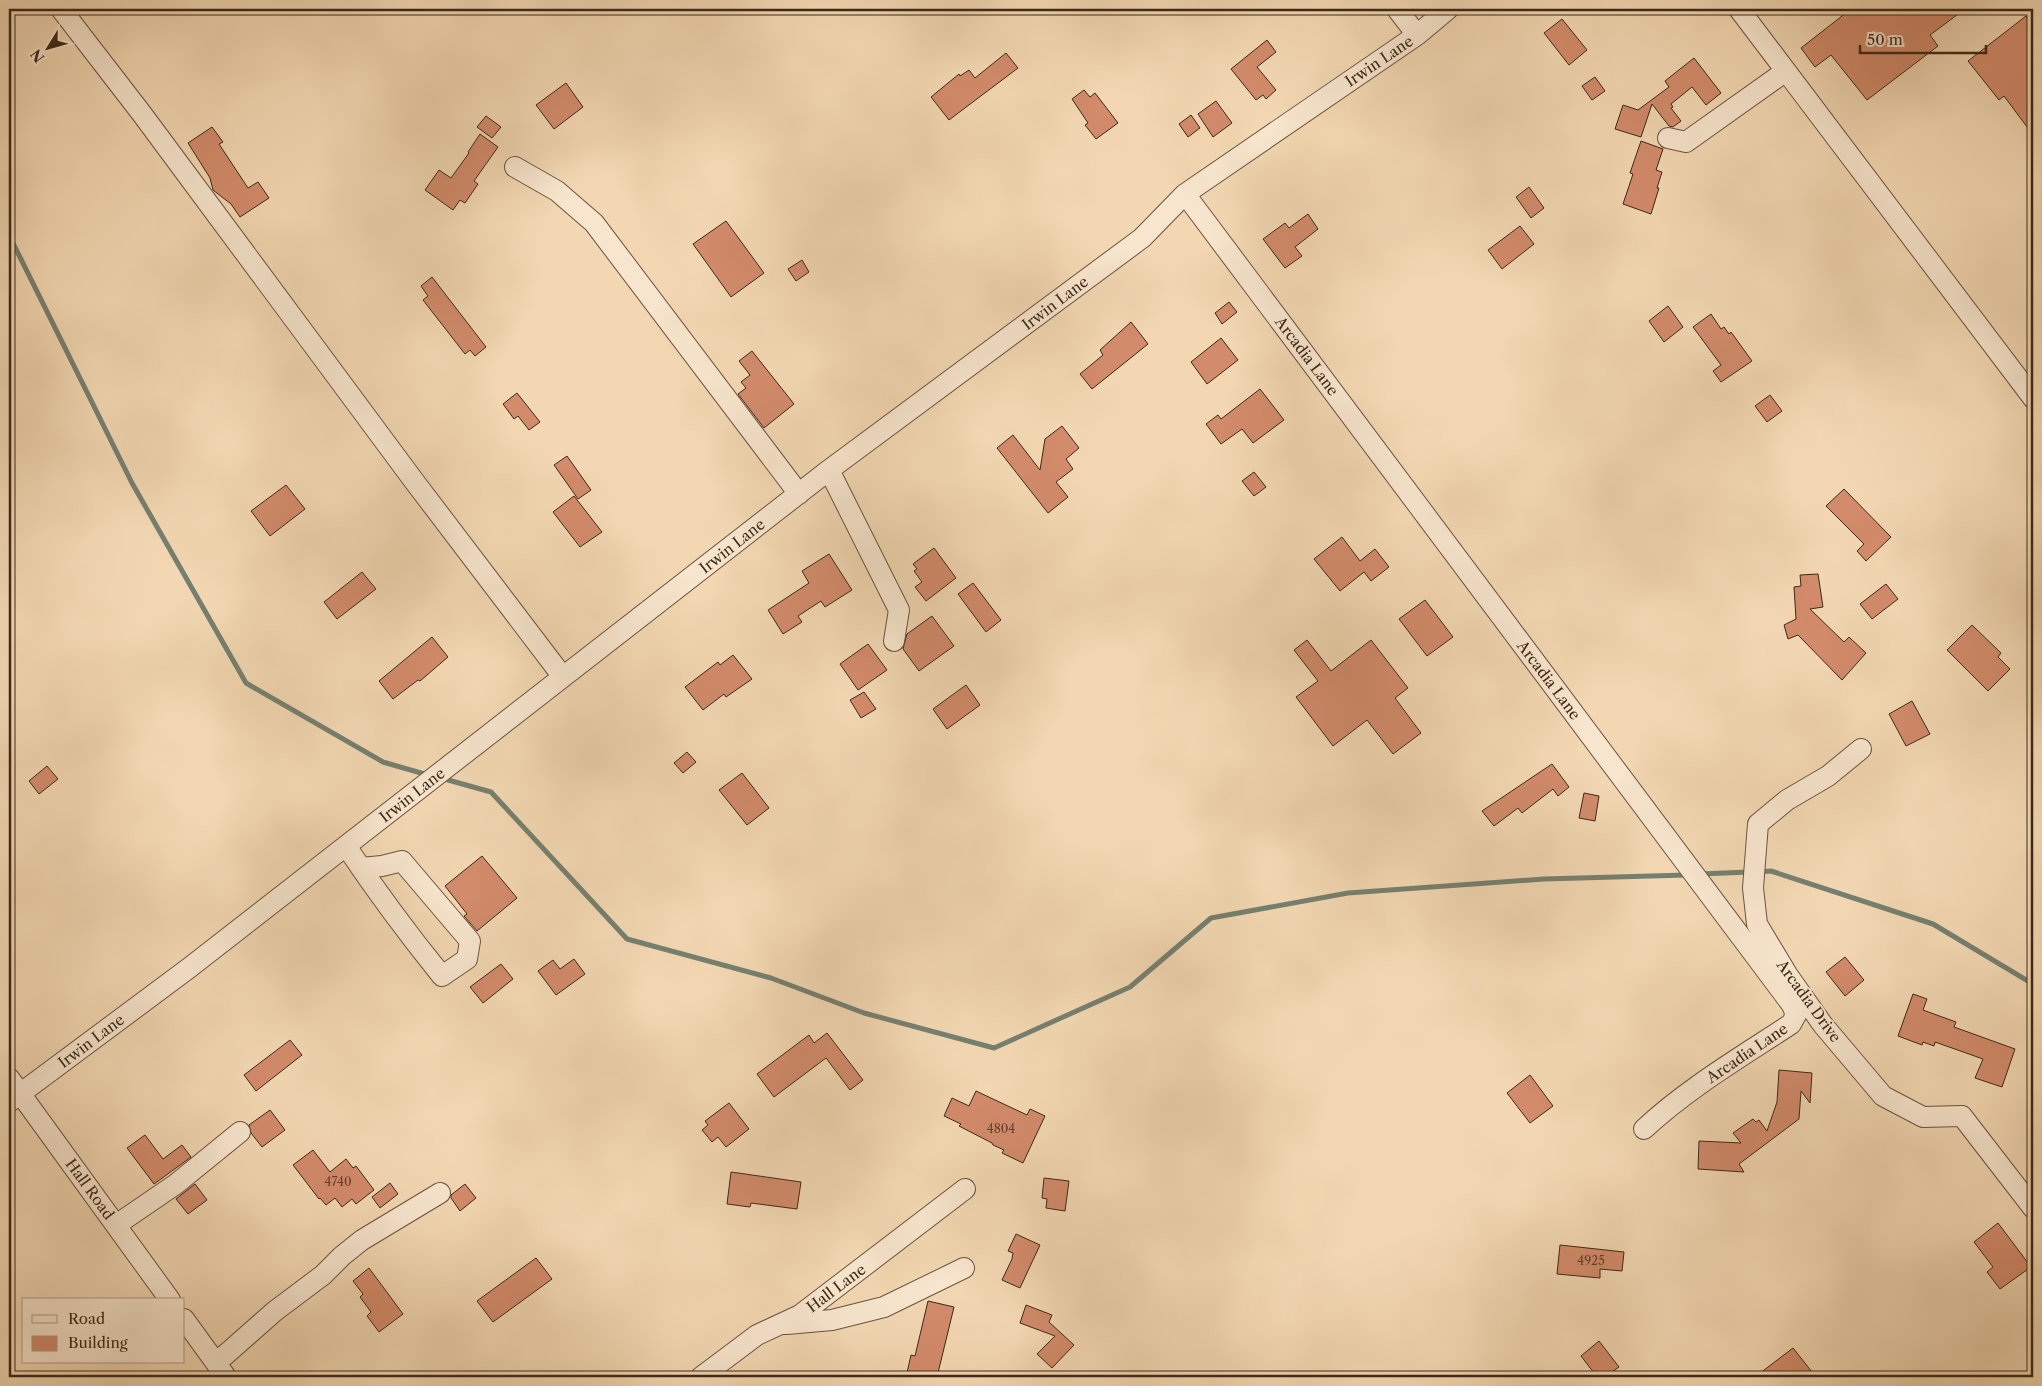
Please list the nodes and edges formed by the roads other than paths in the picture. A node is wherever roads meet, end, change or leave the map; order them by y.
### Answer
1 (61, 9) edge
2 (1398, 9) edge
3 (1448, 9) edge
4 (1738, 9) edge
5 (1417, 35) junction
6 (1786, 71) junction
7 (1668, 138) dead end
8 (514, 167) dead end
9 (1185, 194) junction
10 (2033, 398) edge
11 (829, 470) junction
12 (799, 494) junction
13 (894, 640) dead end
14 (563, 677) junction
15 (1861, 749) dead end
16 (346, 846) junction
17 (361, 868) junction
18 (13, 1091) edge
19 (1644, 1129) dead end
20 (240, 1132) dead end
21 (965, 1189) dead end
22 (440, 1194) dead end
23 (2033, 1208) edge
24 (116, 1225) junction
25 (964, 1268) dead end
26 (169, 1298) edge
27 (185, 1319) edge
28 (778, 1326) junction
29 (221, 1370) edge
30 (701, 1377) edge

1 - 14 street
2 - 5 street
3 - 5 street, Irwin Lane
4 - 6 street
5 - 9 street, Irwin Lane
6 - 7 street
6 - 10 street
8 - 12 street
9 - 11 street, Irwin Lane
9 - 19 street, Arcadia Lane
11 - 12 street, Irwin Lane
11 - 13 street
12 - 14 street, Irwin Lane
14 - 16 street, Irwin Lane
15 - 23 street, Arcadia Drive
16 - 17 street
16 - 18 street, Irwin Lane
17 - 17 street
18 - 24 street, Hall Road
20 - 24 street
21 - 28 street, Hall Lane
22 - 29 street
24 - 26 street, Hall Road
25 - 28 street
27 - 29 street
28 - 30 street, Hall Lane

